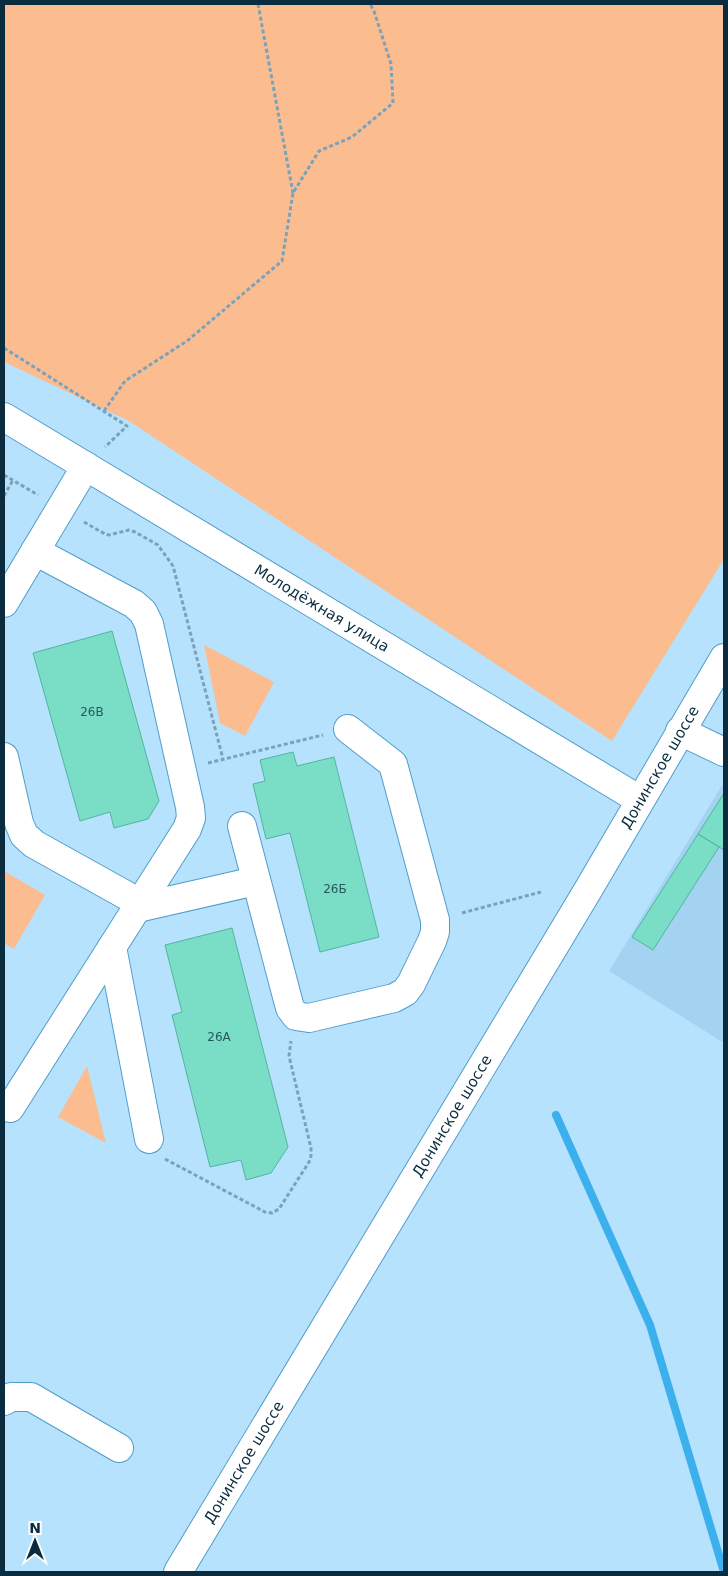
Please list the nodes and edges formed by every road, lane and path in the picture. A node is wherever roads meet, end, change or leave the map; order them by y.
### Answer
1 (258, 4) edge
2 (370, 4) edge
3 (293, 193) junction
4 (4, 348) edge
5 (104, 411) junction
6 (4, 417) edge
7 (86, 466) junction
8 (13, 480) dead end
9 (4, 496) edge
10 (35, 550) junction
11 (4, 603) edge
12 (724, 658) edge
13 (348, 729) joint
14 (680, 731) junction
15 (724, 752) edge
16 (4, 757) edge
17 (182, 770) junction
18 (640, 800) junction
19 (242, 826) dead end
20 (256, 881) junction
21 (541, 892) dead end
22 (138, 906) junction
23 (435, 920) junction
24 (112, 948) junction
25 (296, 1016) junction
26 (6, 1110) edge
27 (149, 1140) joint
28 (4, 1402) edge
29 (119, 1448) dead end
30 (178, 1572) edge

1 - 3 path
2 - 3 path
3 - 5 path
4 - 5 path
5 - 7 path
6 - 7 main road, Молодёжная улица
7 - 10 main road
7 - 18 main road, Молодёжная улица
8 - 9 path
10 - 11 main road
10 - 17 main road
12 - 14 main road, Донинское шоссе
13 - 17 path
13 - 23 main road
14 - 15 main road
14 - 18 main road, Донинское шоссе
16 - 22 main road
17 - 22 main road
18 - 30 main road, Донинское шоссе
19 - 20 main road
20 - 22 main road
20 - 25 main road
21 - 23 path
22 - 24 main road
23 - 25 main road
24 - 26 main road
24 - 27 main road
25 - 27 path
28 - 29 main road

